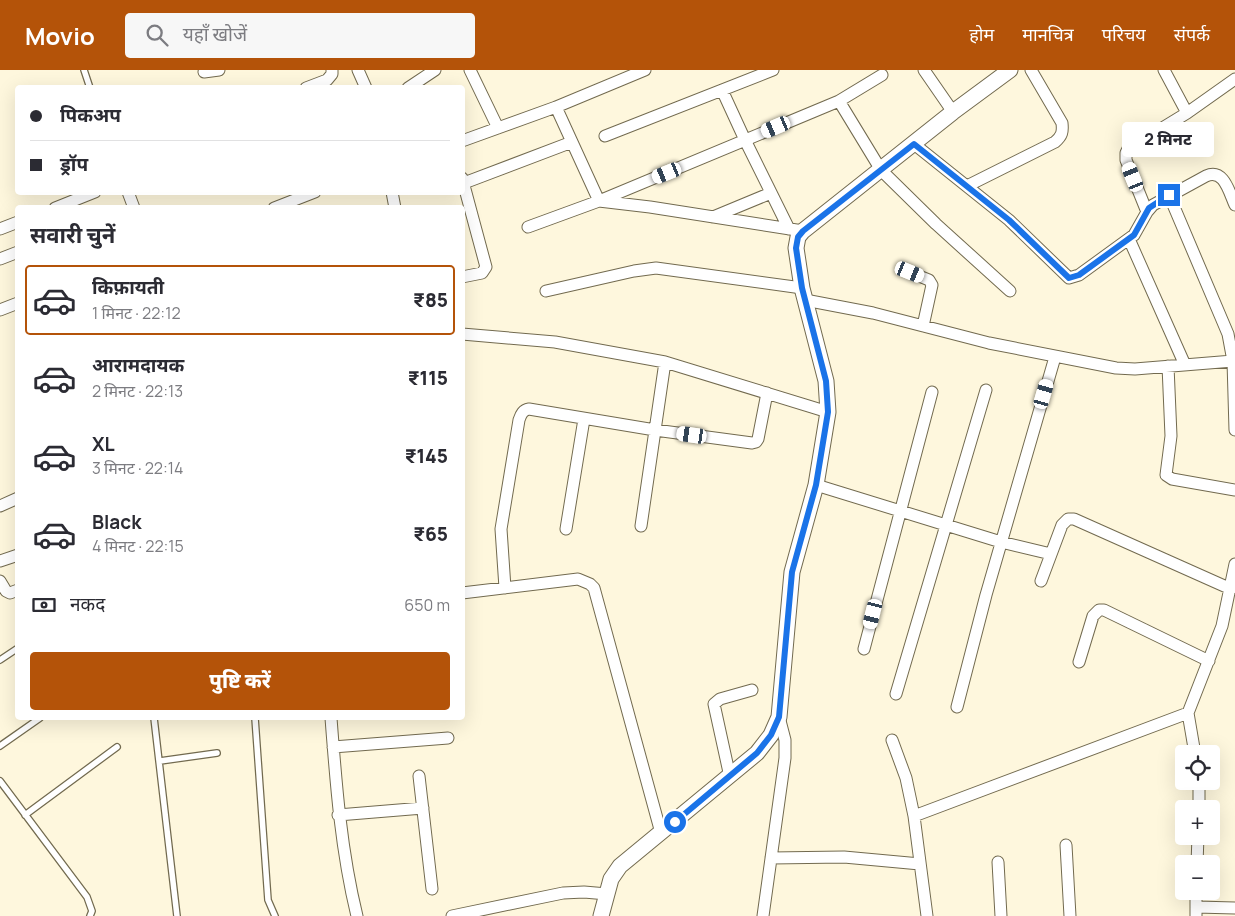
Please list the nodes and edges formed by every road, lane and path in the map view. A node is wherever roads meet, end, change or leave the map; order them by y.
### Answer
1 (84, 70) edge
2 (219, 70) edge
3 (332, 70) edge
4 (358, 70) edge
5 (435, 70) edge
6 (470, 70) edge
7 (645, 70) edge
8 (773, 70) edge
9 (924, 70) edge
10 (1010, 70) edge
11 (1031, 70) edge
12 (1164, 70) edge
13 (204, 72) dead end
14 (882, 75) dead end
15 (425, 78) edge
16 (1235, 79) edge
17 (89, 85) edge
18 (314, 85) edge
19 (365, 85) edge
20 (413, 85) edge
21 (722, 90) junction
22 (839, 101) junction
23 (556, 107) junction
24 (953, 112) junction
25 (1187, 113) junction
26 (498, 128) junction
27 (605, 136) dead end
28 (465, 140) edge
29 (745, 140) junction
30 (572, 142) junction
31 (914, 144) junction
32 (881, 170) junction
33 (465, 181) edge
34 (465, 185) edge
35 (967, 186) junction
36 (771, 193) junction
37 (88, 195) edge
38 (308, 195) edge
39 (1169, 195) junction
40 (599, 201) junction
41 (62, 205) edge
42 (282, 205) edge
43 (1235, 205) edge
44 (1147, 212) junction
45 (713, 217) junction
46 (15, 223) edge
47 (528, 227) dead end
48 (0, 229) edge
49 (796, 230) junction
50 (1129, 239) junction
51 (15, 253) edge
52 (0, 259) edge
53 (910, 272) dead end
54 (465, 276) edge
55 (546, 291) dead end
56 (1010, 291) dead end
57 (804, 294) junction
58 (15, 304) edge
59 (0, 310) edge
60 (923, 326) junction
61 (1232, 332) edge
62 (465, 334) edge
63 (1055, 357) junction
64 (1233, 361) junction
65 (665, 362) junction
66 (1185, 365) junction
67 (1168, 366) junction
68 (986, 390) dead end
69 (932, 392) dead end
70 (767, 393) junction
71 (1234, 407) edge
72 (828, 412) junction
73 (584, 419) junction
74 (655, 430) junction
75 (1235, 430) edge
76 (816, 485) junction
77 (1235, 490) edge
78 (15, 499) edge
79 (0, 506) edge
80 (900, 510) junction
81 (946, 523) junction
82 (641, 526) dead end
83 (566, 529) dead end
84 (1001, 542) junction
85 (1051, 554) junction
86 (15, 556) edge
87 (0, 561) edge
88 (1235, 564) edge
89 (1041, 580) dead end
90 (0, 581) edge
91 (505, 588) junction
92 (1231, 589) junction
93 (15, 591) edge
94 (465, 593) edge
95 (864, 649) dead end
96 (15, 650) edge
97 (0, 660) edge
98 (1209, 661) junction
99 (1079, 662) dead end
100 (752, 690) dead end
101 (896, 694) dead end
102 (957, 707) dead end
103 (1188, 713) junction
104 (779, 717) junction
105 (37, 720) edge
106 (154, 720) edge
107 (255, 720) edge
108 (331, 720) edge
109 (448, 738) dead end
110 (892, 740) dead end
111 (1193, 745) edge
112 (0, 746) edge
113 (117, 747) dead end
114 (333, 747) junction
115 (217, 753) dead end
116 (160, 760) junction
117 (419, 776) dead end
118 (730, 776) junction
119 (0, 781) edge
120 (423, 808) junction
121 (26, 815) junction
122 (338, 815) junction
123 (914, 816) junction
124 (661, 833) junction
125 (1066, 845) dead end
126 (771, 858) junction
127 (998, 862) dead end
128 (920, 864) junction
129 (432, 889) dead end
130 (607, 894) junction
131 (1235, 908) edge
132 (1196, 911) edge
133 (90, 916) edge
134 (177, 916) edge
135 (275, 916) edge
136 (357, 916) edge
137 (452, 916) edge
138 (601, 916) edge
139 (763, 916) edge
140 (927, 916) edge
141 (1001, 916) edge
142 (1070, 916) edge

1 - 17 lane
2 - 13 street
3 - 18 street
4 - 19 street
5 - 15 street
6 - 26 street
7 - 23 street
8 - 21 street
9 - 24 street
10 - 24 street
11 - 35 street
12 - 25 street
14 - 22 street
15 - 20 street
16 - 25 street
21 - 27 street
21 - 29 street
22 - 29 street
22 - 32 street
23 - 26 street
23 - 30 street
24 - 31 street
25 - 44 street
26 - 28 street
29 - 36 street
29 - 40 street
30 - 33 street
30 - 40 street
31 - 32 street
31 - 35 street
32 - 49 street
32 - 56 street
34 - 54 street
35 - 50 street
36 - 45 street
36 - 49 street
37 - 41 street
38 - 42 street
39 - 43 street
39 - 44 street
39 - 61 street
40 - 45 street
40 - 47 street
44 - 50 street
45 - 49 street
46 - 48 street
49 - 57 street
50 - 66 street
51 - 52 street
53 - 60 street
55 - 57 street
57 - 60 street
57 - 72 street
58 - 59 street
60 - 63 street
61 - 64 street
62 - 65 street
63 - 67 street
63 - 84 street
64 - 66 street
64 - 71 street
65 - 70 street
65 - 74 street
66 - 67 street
67 - 77 street
68 - 81 street
69 - 80 street
70 - 72 street
70 - 74 street
71 - 75 street
72 - 76 street
73 - 74 street
73 - 83 street
73 - 91 street
74 - 82 street
76 - 80 street
76 - 104 street
78 - 79 street
80 - 81 street
80 - 95 street
81 - 84 street
81 - 101 street
84 - 85 street
84 - 102 street
85 - 89 street
85 - 92 street
86 - 87 street
88 - 92 street
90 - 93 street
91 - 94 street
91 - 124 street
92 - 98 street
96 - 97 lane
98 - 99 street
98 - 103 street
100 - 118 street
103 - 111 street
103 - 123 street
104 - 118 street
104 - 126 street
105 - 112 lane
106 - 116 lane
107 - 135 lane
108 - 114 street
109 - 114 street
110 - 123 street
113 - 121 lane
114 - 122 street
115 - 116 lane
116 - 134 lane
117 - 120 street
118 - 124 street
119 - 121 lane
120 - 122 street
120 - 129 street
121 - 133 lane
122 - 136 street
123 - 128 street
124 - 130 street
125 - 142 street
126 - 128 street
126 - 139 street
127 - 141 street
128 - 140 street
130 - 137 street
130 - 138 street
131 - 132 street

